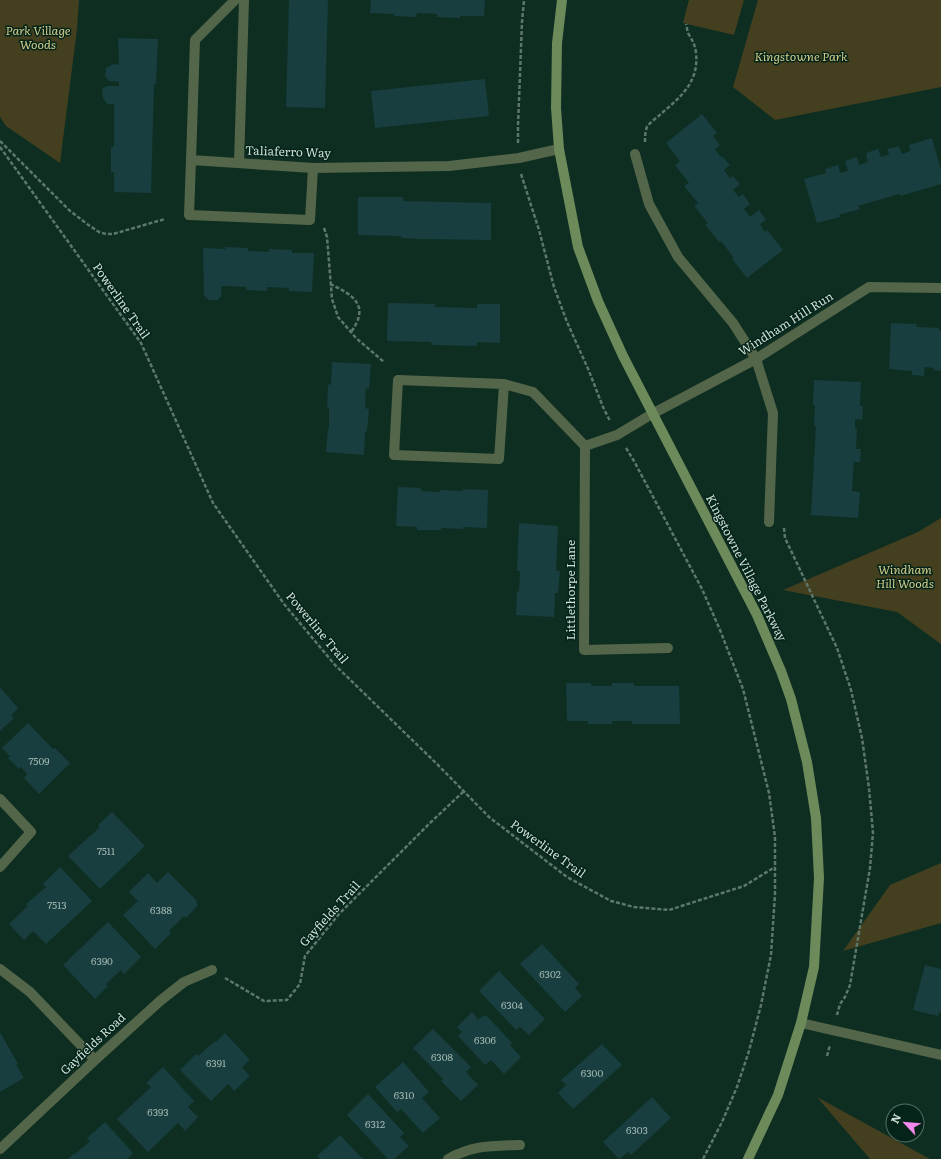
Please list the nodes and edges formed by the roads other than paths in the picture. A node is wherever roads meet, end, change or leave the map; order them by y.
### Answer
1 (235, 0) edge
2 (244, 0) edge
3 (562, 0) edge
4 (559, 149) junction
5 (636, 154) dead end
6 (191, 160) junction
7 (239, 163) junction
8 (314, 168) junction
9 (941, 288) edge
10 (756, 359) junction
11 (504, 384) junction
12 (652, 414) junction
13 (585, 446) junction
14 (769, 522) dead end
15 (668, 648) dead end
16 (0, 799) edge
17 (0, 867) edge
18 (0, 969) edge
19 (212, 970) road end
20 (801, 1023) junction
21 (941, 1055) edge
22 (95, 1060) junction
23 (520, 1145) dead end
24 (0, 1149) edge
25 (448, 1159) edge
26 (748, 1159) edge

1 - 6 street
2 - 7 street
3 - 4 street, Kingstowne Village Parkway
4 - 8 street, Taliaferro Way
4 - 12 street, Kingstowne Village Parkway
5 - 10 street
6 - 7 street, Taliaferro Way
6 - 8 street
7 - 8 street, Taliaferro Way
9 - 10 street, Windham Hill Run
10 - 12 street, Windham Hill Run
10 - 14 street
11 - 11 street
11 - 13 street
12 - 13 street
12 - 20 street, Kingstowne Village Parkway
13 - 15 street, Littlethorpe Lane
16 - 17 street
18 - 22 street
19 - 22 street, Gayfields Road
20 - 21 street
20 - 26 street, Kingstowne Village Parkway
22 - 24 street, Gayfields Road
23 - 25 street

